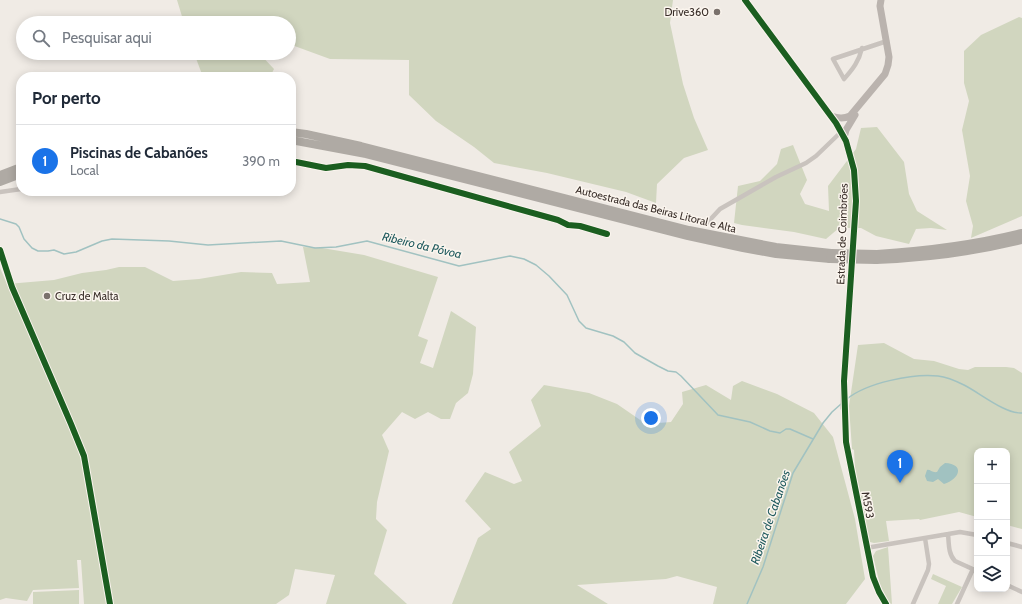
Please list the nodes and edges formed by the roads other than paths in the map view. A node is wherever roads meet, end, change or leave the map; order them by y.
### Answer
1 (745, 0) edge
2 (881, 0) edge
3 (887, 41) junction
4 (862, 48) junction
5 (864, 99) junction
6 (831, 116) junction
7 (850, 116) junction
8 (296, 133) edge
9 (842, 133) junction
10 (296, 141) edge
11 (296, 163) edge
12 (16, 169) edge
13 (0, 174) edge
14 (16, 176) edge
15 (0, 182) edge
16 (16, 190) edge
17 (0, 192) edge
18 (707, 223) dead end
19 (1022, 233) edge
20 (607, 234) dead end
21 (1022, 240) edge
22 (0, 250) edge
23 (830, 256) junction
24 (877, 257) junction
25 (844, 408) joint
26 (948, 534) junction
27 (974, 534) edge
28 (925, 538) junction
29 (1010, 544) edge
30 (1022, 547) edge
31 (866, 548) junction
32 (974, 570) edge
33 (974, 572) edge
34 (1010, 586) edge
35 (1022, 592) edge
36 (110, 604) edge
37 (886, 604) edge
38 (913, 604) edge
39 (957, 604) edge

1 - 6 street, Estrada de Coimbrões
2 - 3 street
3 - 4 street
3 - 5 street
4 - 4 street
5 - 7 street
5 - 9 street
6 - 7 street
6 - 9 street, Estrada de Coimbrões
7 - 9 street
8 - 23 highway, Autoestrada das Beiras Litoral e Alta
9 - 18 street
9 - 25 street, Estrada de Coimbrões
10 - 23 highway, Autoestrada das Beiras Litoral e Alta
11 - 20 street
12 - 13 highway
14 - 15 highway
16 - 17 street
19 - 24 highway, Autoestrada das Beiras Litoral e Alta
21 - 24 highway, Autoestrada das Beiras Litoral e Alta
22 - 36 street
23 - 24 highway, Autoestrada das Beiras Litoral e Alta, bridge
25 - 31 street, M593
26 - 27 street
26 - 28 street
26 - 32 street
28 - 31 street
28 - 38 street
29 - 30 street
31 - 37 street, M593
33 - 39 street
34 - 35 street

